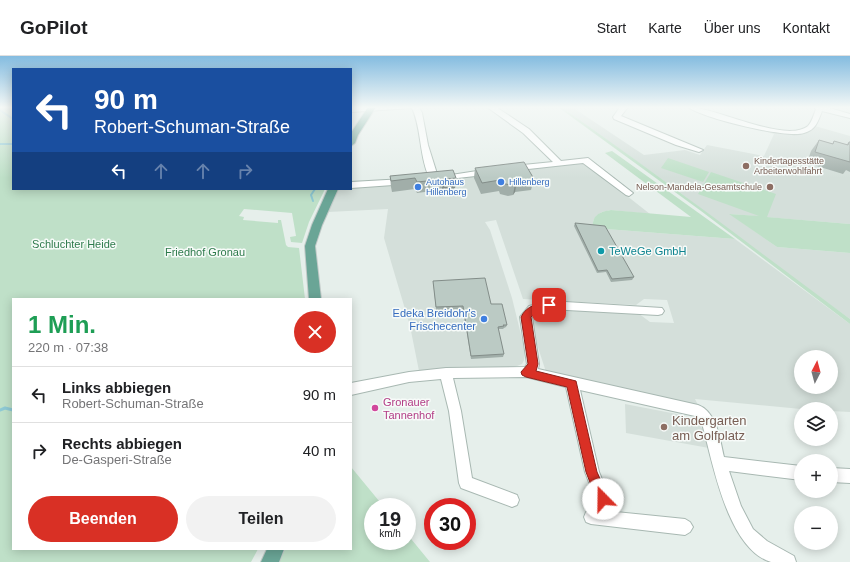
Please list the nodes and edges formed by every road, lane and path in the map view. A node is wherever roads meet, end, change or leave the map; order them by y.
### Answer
1 (357, 131) edge
2 (421, 131) edge
3 (525, 131) edge
4 (650, 131) edge
5 (771, 131) edge
6 (804, 131) edge
7 (352, 140) edge
8 (699, 150) dead end
9 (558, 163) junction
10 (413, 181) edge
11 (352, 185) edge
12 (333, 190) edge
13 (628, 193) dead end
14 (315, 298) edge
15 (658, 311) dead end
16 (526, 372) junction
17 (446, 373) junction
18 (572, 384) junction
19 (352, 389) edge
20 (720, 463) junction
21 (794, 472) edge
22 (838, 475) edge
23 (850, 476) edge
24 (512, 500) dead end
25 (591, 517) dead end
26 (611, 519) junction
27 (685, 527) dead end
28 (276, 550) edge
29 (270, 562) edge
30 (788, 562) edge

1 - 7 main road
2 - 9 street
3 - 9 street
4 - 8 street
5 - 6 street
9 - 13 street
10 - 11 street
12 - 14 main road
15 - 16 street
16 - 17 street
16 - 18 street
17 - 19 street
17 - 24 street
18 - 20 street
18 - 26 street
20 - 21 street
20 - 30 street
22 - 23 street
25 - 26 street
26 - 27 street
28 - 29 main road

